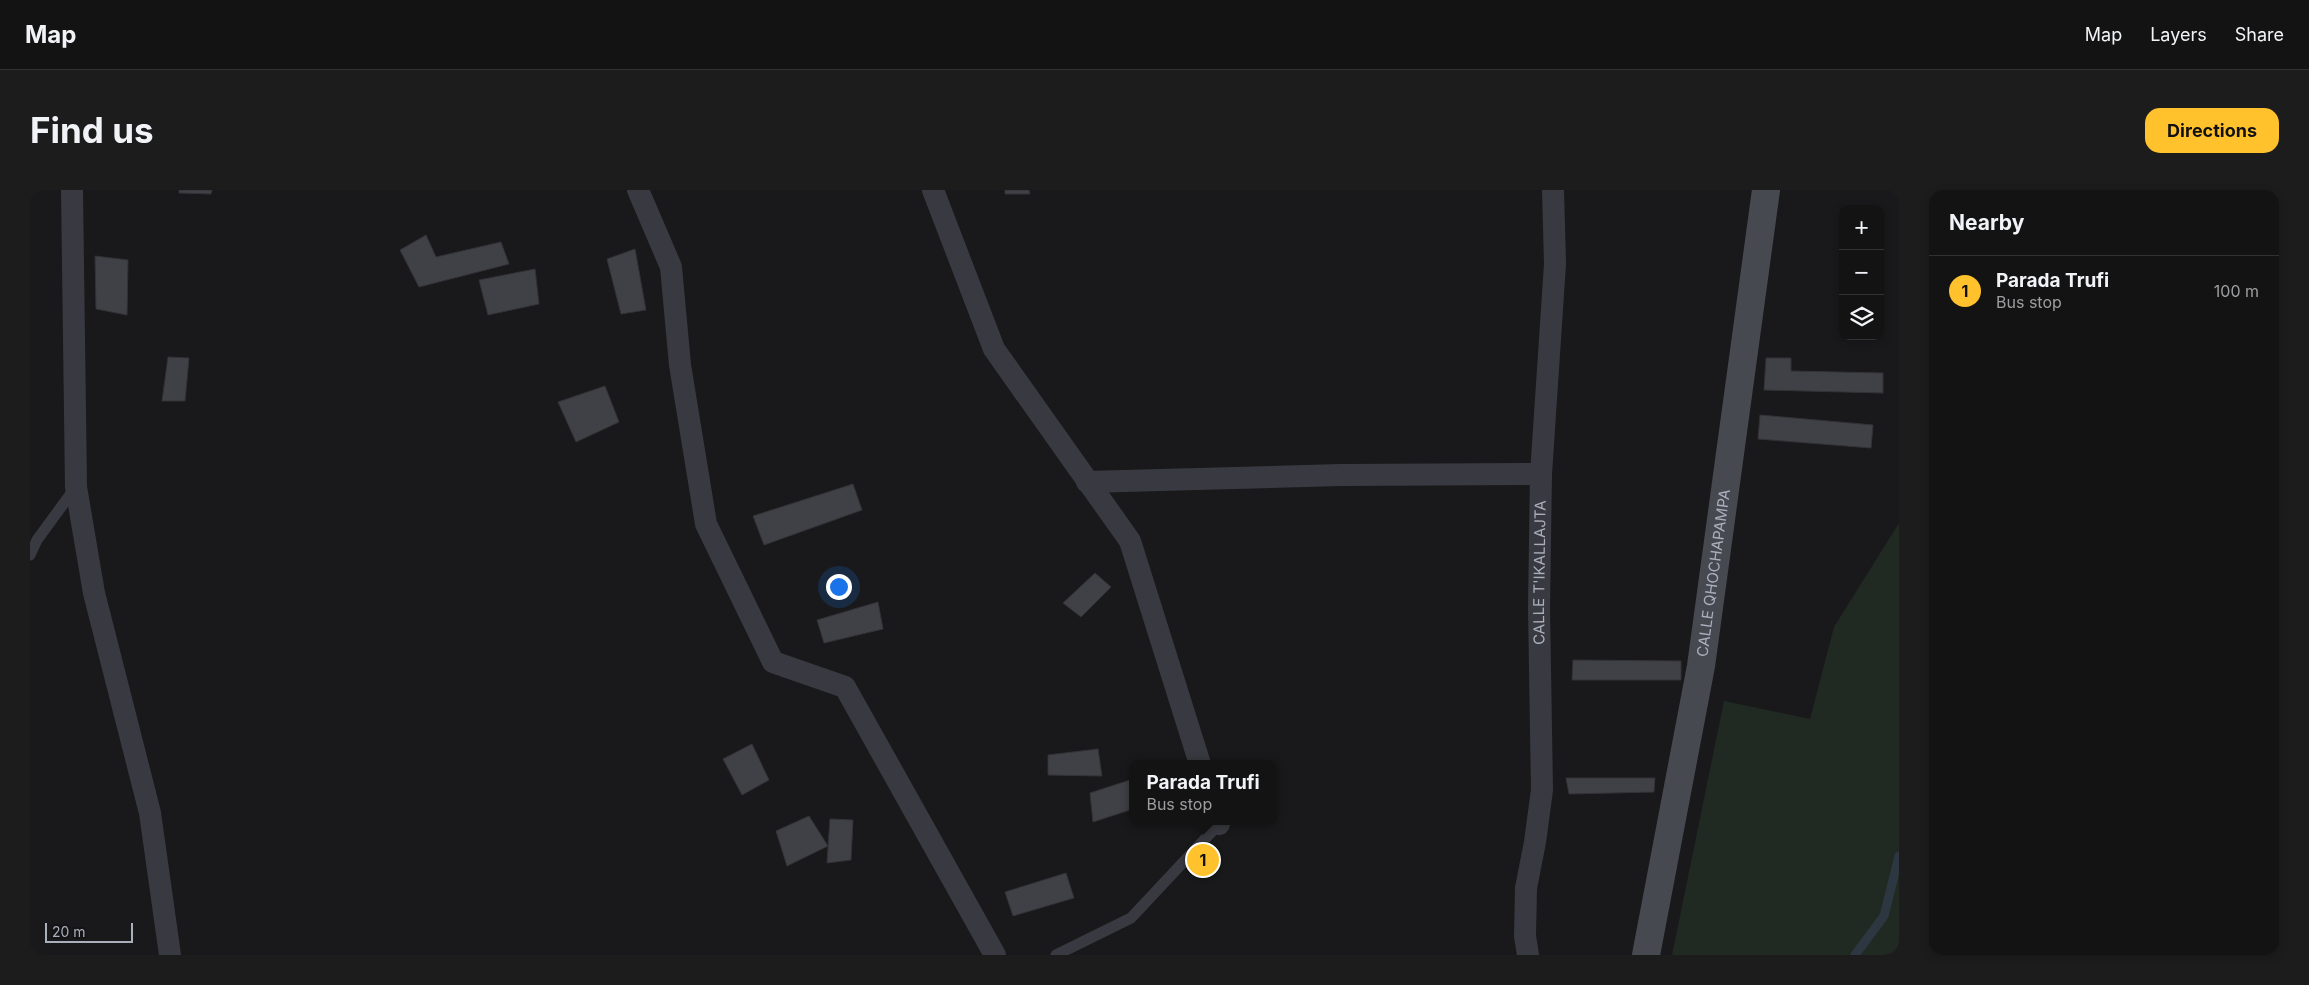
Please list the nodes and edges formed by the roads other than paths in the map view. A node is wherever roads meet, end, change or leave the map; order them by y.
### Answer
1 (72, 190) edge
2 (638, 190) edge
3 (933, 190) edge
4 (1553, 190) edge
5 (1766, 190) edge
6 (1541, 474) junction
7 (1087, 482) junction
8 (76, 487) junction
9 (30, 555) edge
10 (1199, 760) edge
11 (1216, 825) edge
12 (170, 955) edge
13 (994, 955) edge
14 (1056, 955) edge
15 (1528, 955) edge
16 (1646, 955) edge

1 - 8 street
2 - 13 street
3 - 7 street
4 - 6 street, CALLE T'IKALLAJTA
5 - 16 street, CALLE QHOCHAPAMPA
6 - 7 street
6 - 15 street, CALLE T'IKALLAJTA
7 - 10 street
8 - 9 lane
8 - 12 street
11 - 14 lane

